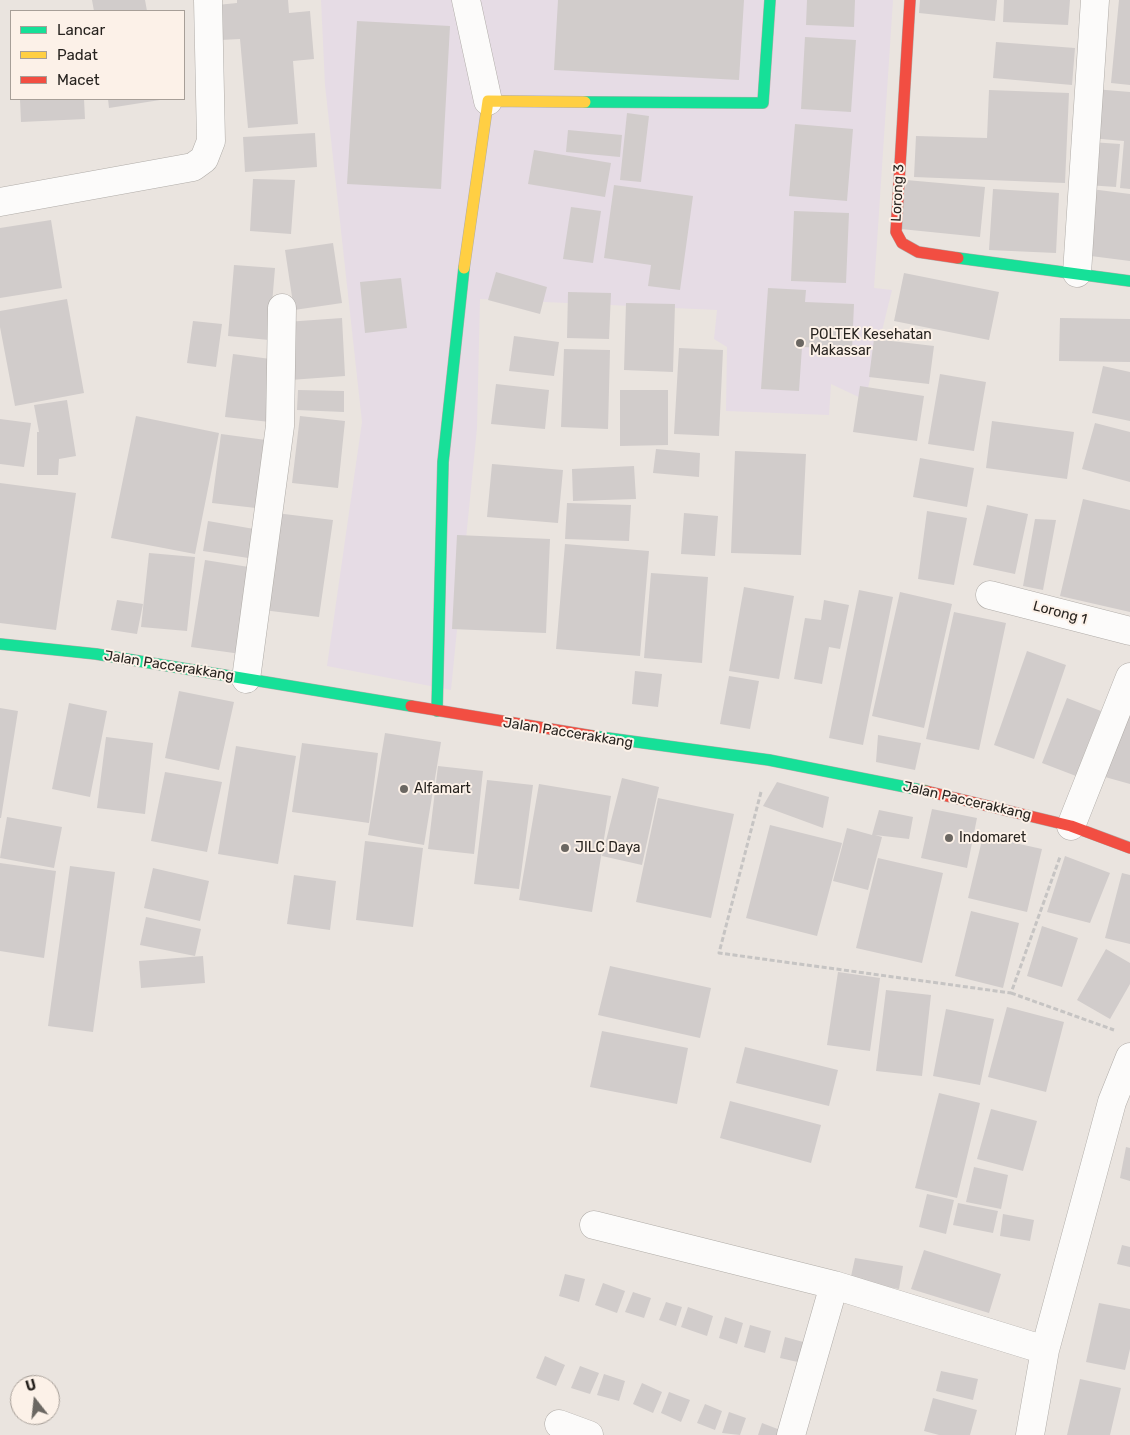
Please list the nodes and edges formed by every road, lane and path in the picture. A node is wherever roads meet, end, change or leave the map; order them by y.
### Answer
1 (208, 0) edge
2 (466, 0) edge
3 (770, 0) edge
4 (910, 0) edge
5 (1095, 0) edge
6 (488, 101) junction
7 (0, 202) edge
8 (1077, 273) junction
9 (1130, 281) edge
10 (282, 308) dead end
11 (990, 595) dead end
12 (1130, 631) edge
13 (0, 644) edge
14 (1130, 677) edge
15 (246, 679) junction
16 (437, 711) junction
17 (769, 760) junction
18 (1071, 826) junction
19 (1130, 848) edge
20 (1011, 993) junction
21 (1121, 1032) dead end
22 (1130, 1057) edge
23 (594, 1225) dead end
24 (834, 1285) junction
25 (1046, 1350) junction
26 (559, 1424) dead end
27 (589, 1435) edge
28 (792, 1435) edge
29 (1030, 1435) edge

1 - 7 street
2 - 6 street
3 - 6 street
4 - 8 street, Lorong 3
5 - 8 street
6 - 16 street
8 - 9 street, Lorong 3
10 - 15 street
11 - 12 street, Lorong 1
13 - 15 street, Jalan Paccerakkang
14 - 18 street
15 - 16 street, Jalan Paccerakkang
16 - 17 street, Jalan Paccerakkang
17 - 18 street, Jalan Paccerakkang
17 - 20 path
18 - 19 street, Jalan Paccerakkang
18 - 20 path
20 - 21 path
22 - 25 street
23 - 24 street
24 - 25 street
24 - 28 street
25 - 29 street
26 - 27 street

